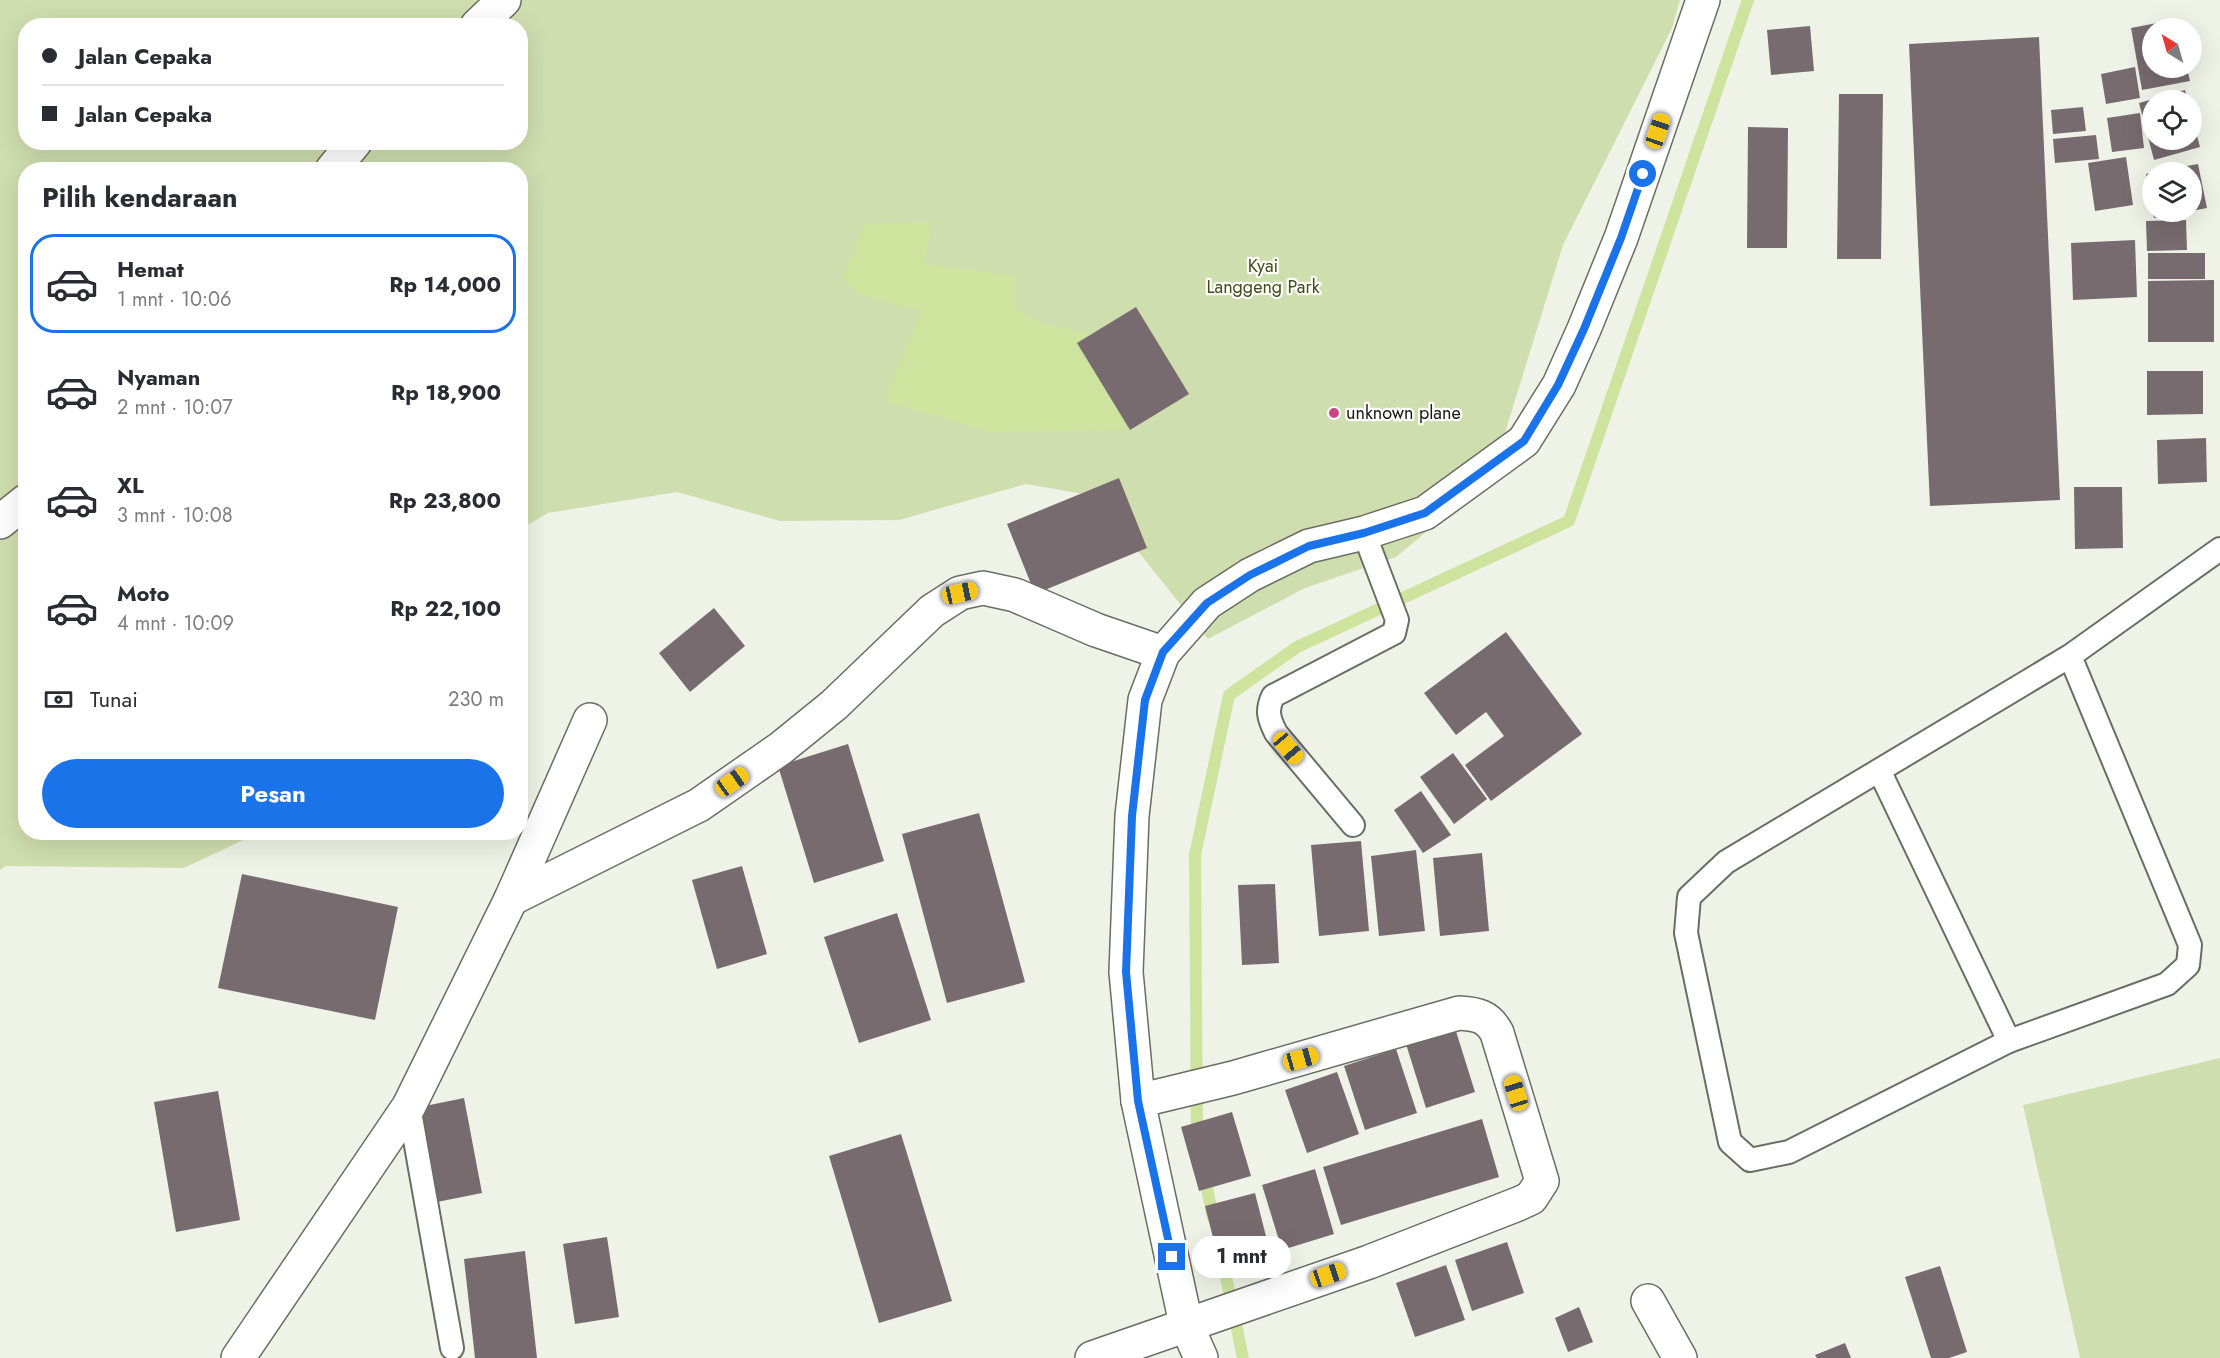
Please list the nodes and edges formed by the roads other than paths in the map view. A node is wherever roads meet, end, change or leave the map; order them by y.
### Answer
1 (504, 0) edge
2 (1703, 0) edge
3 (485, 18) edge
4 (348, 150) edge
5 (339, 162) edge
6 (18, 507) edge
7 (0, 522) edge
8 (1364, 533) junction
9 (2220, 549) edge
10 (1163, 652) junction
11 (2070, 656) junction
12 (590, 720) dead end
13 (1880, 772) junction
14 (1353, 825) dead end
15 (511, 899) junction
16 (2009, 1041) junction
17 (1138, 1101) junction
18 (409, 1106) junction
19 (1648, 1301) dead end
20 (1186, 1324) junction
21 (452, 1348) dead end
22 (238, 1358) edge
23 (1092, 1358) edge
24 (1202, 1358) edge
25 (1680, 1358) edge

1 - 3 street
2 - 8 street
4 - 5 street
6 - 7 street
8 - 10 street
8 - 14 lane
9 - 11 lane
10 - 15 street
10 - 17 street
11 - 13 lane
11 - 16 lane
12 - 15 street
13 - 16 lane
13 - 16 lane
15 - 18 street
17 - 20 street
17 - 20 street
18 - 21 lane
18 - 22 street
19 - 25 street
20 - 23 street
20 - 24 street

